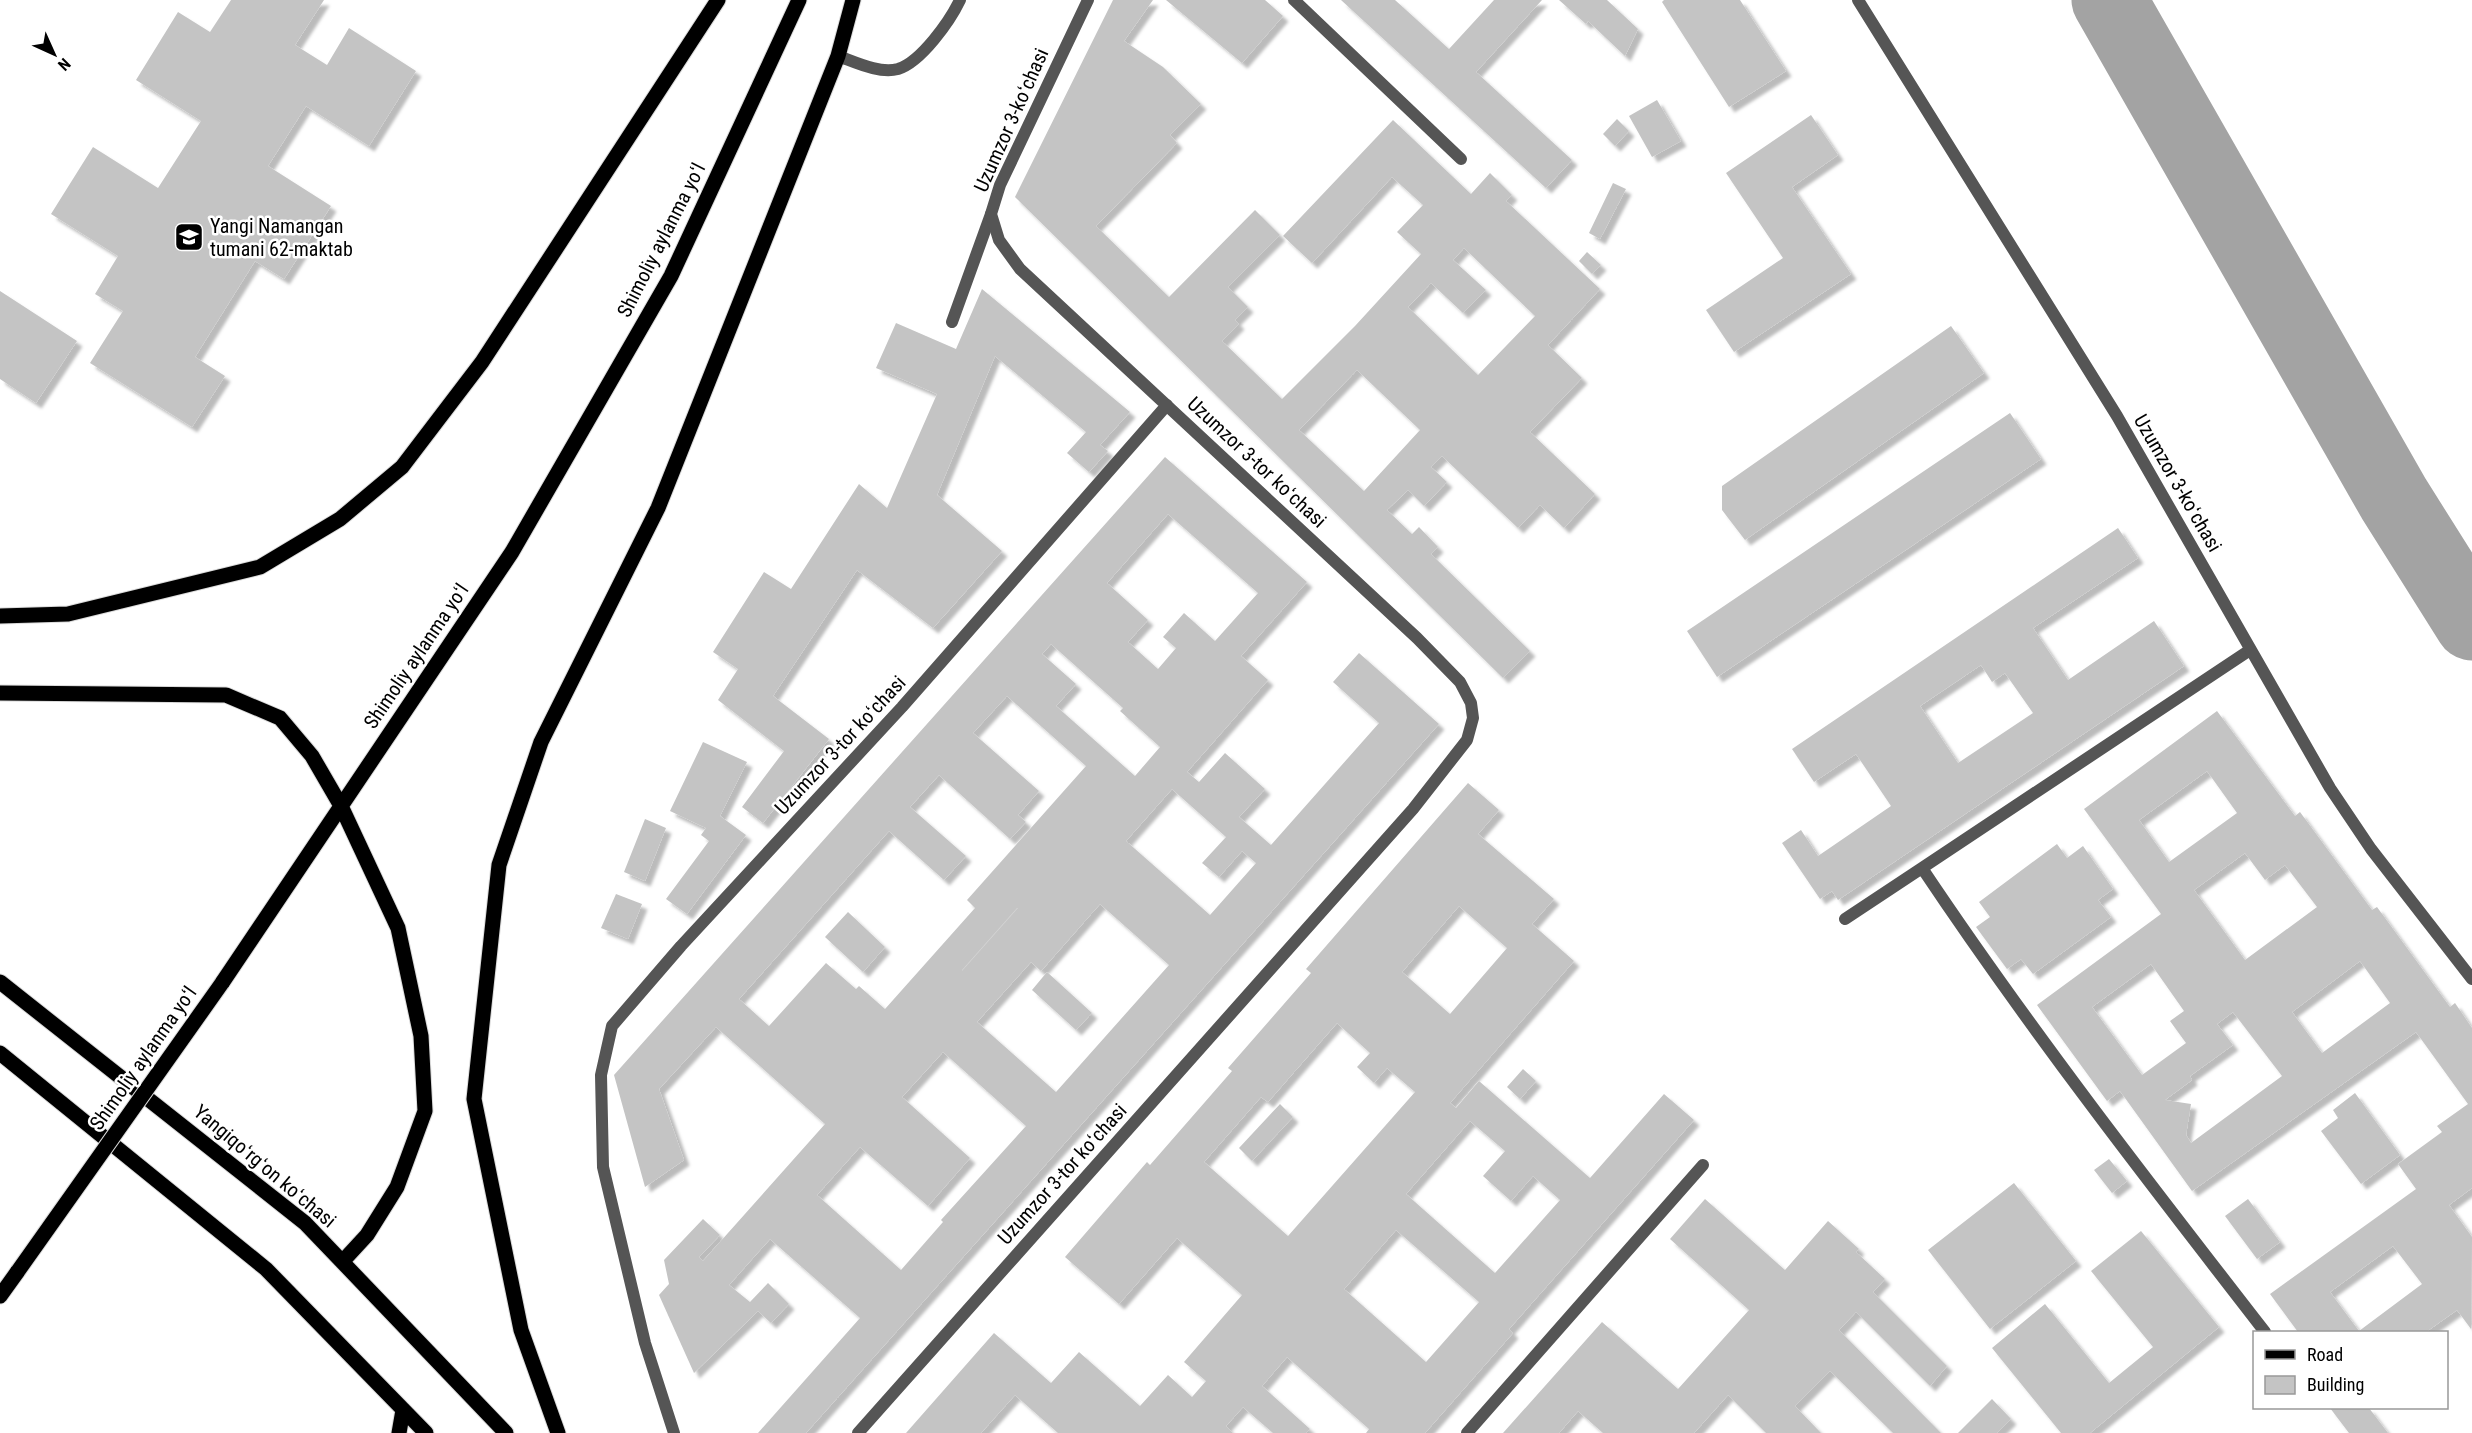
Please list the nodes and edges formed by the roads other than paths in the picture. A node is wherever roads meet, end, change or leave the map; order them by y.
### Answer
1 (718, 0) edge
2 (799, 0) edge
3 (853, 0) edge
4 (960, 0) edge
5 (1088, 0) edge
6 (1294, 0) edge
7 (1858, 0) edge
8 (838, 56) junction
9 (1461, 159) dead end
10 (991, 214) junction
11 (952, 322) dead end
12 (1167, 405) junction
13 (0, 616) edge
14 (2250, 650) junction
15 (0, 693) edge
16 (341, 806) junction
17 (1922, 867) junction
18 (1845, 919) dead end
19 (2472, 979) edge
20 (0, 982) edge
21 (0, 1053) edge
22 (1703, 1165) dead end
23 (343, 1262) junction
24 (0, 1296) edge
25 (2264, 1331) edge
26 (403, 1410) junction
27 (399, 1433) edge
28 (426, 1433) edge
29 (506, 1433) edge
30 (558, 1433) edge
31 (674, 1433) edge
32 (858, 1433) edge
33 (1467, 1433) edge

1 - 13 main road
2 - 16 main road, Shimoliy aylanma yoʻl
3 - 8 main road
4 - 8 street
5 - 10 street, Uzumzor 3-koʻchasi
6 - 9 street
7 - 14 street, Uzumzor 3-koʻchasi
8 - 30 main road
10 - 11 street
10 - 12 street, Uzumzor 3-koʻchasi
12 - 31 street, Uzumzor 3-tor koʻchasi
12 - 32 street, Uzumzor 3-tor koʻchasi
14 - 17 street
14 - 19 street, Uzumzor 3-koʻchasi
15 - 16 main road
16 - 23 main road
16 - 24 main road, Shimoliy aylanma yoʻl, bridge
17 - 18 street
17 - 25 street
20 - 23 main road, Yangiqoʻrgʻon koʻchasi
21 - 26 main road
22 - 33 street
23 - 29 main road, Yangiqoʻrgʻon koʻchasi
26 - 27 main road
26 - 28 main road

